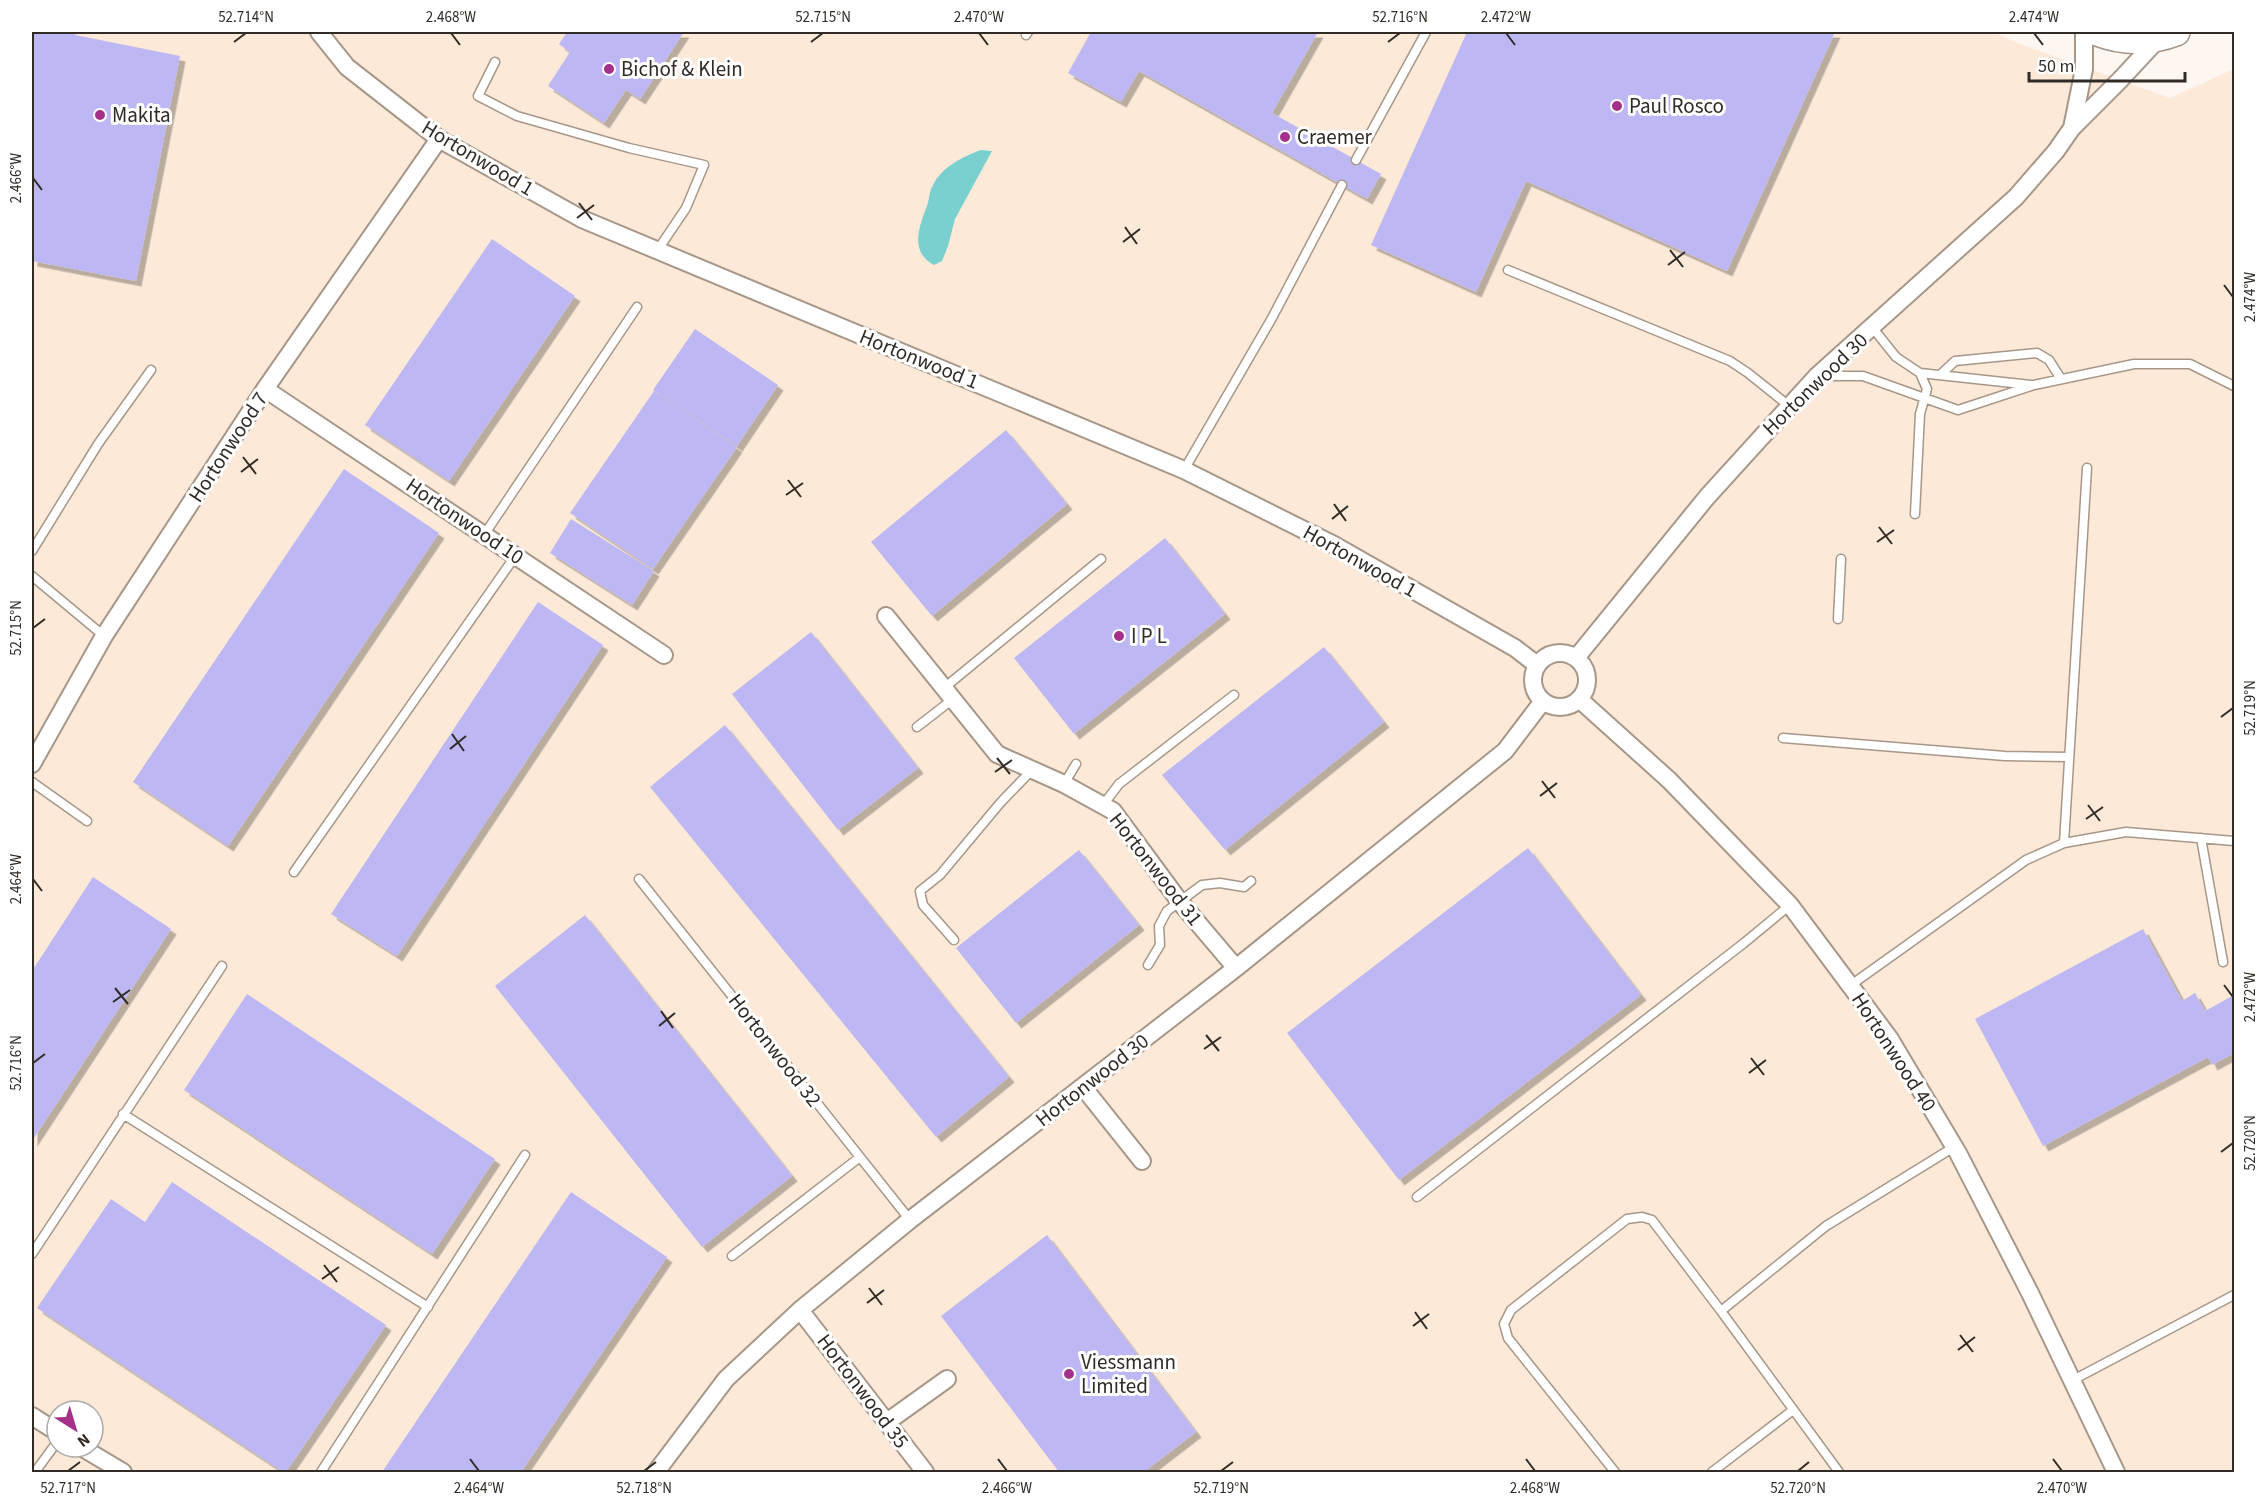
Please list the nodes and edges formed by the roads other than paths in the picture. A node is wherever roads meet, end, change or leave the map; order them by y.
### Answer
1 (319, 32) edge
2 (1426, 32) edge
3 (2084, 32) edge
4 (2097, 32) edge
5 (2168, 35) edge
6 (495, 62) dead end
7 (2072, 128) junction
8 (439, 139) junction
9 (1356, 160) dead end
10 (1342, 185) dead end
11 (657, 251) junction
12 (1508, 270) dead end
13 (637, 307) dead end
14 (1872, 327) junction
15 (151, 370) dead end
16 (1920, 373) junction
17 (1817, 375) junction
18 (1940, 375) junction
19 (2061, 379) junction
20 (2034, 385) junction
21 (2235, 386) edge
22 (265, 388) junction
23 (1924, 398) junction
24 (1788, 405) junction
25 (2087, 468) dead end
26 (1184, 470) junction
27 (1915, 514) dead end
28 (484, 535) junction
29 (32, 551) edge
30 (516, 555) junction
31 (1101, 559) dead end
32 (1841, 559) dead end
33 (32, 576) edge
34 (886, 616) dead end
35 (1838, 619) dead end
36 (104, 636) junction
37 (664, 655) dead end
38 (1576, 658) junction
39 (1537, 665) junction
40 (949, 693) junction
41 (1234, 695) dead end
42 (1579, 699) junction
43 (1543, 701) junction
44 (917, 727) dead end
45 (1783, 738) dead end
46 (2069, 758) junction
47 (32, 764) edge
48 (1076, 764) dead end
49 (1032, 770) junction
50 (32, 782) edge
51 (1064, 784) junction
52 (1103, 805) junction
53 (87, 821) dead end
54 (2201, 838) junction
55 (2235, 841) edge
56 (2064, 843) junction
57 (294, 872) dead end
58 (639, 879) dead end
59 (1251, 881) dead end
60 (1180, 902) junction
61 (1790, 905) junction
62 (954, 940) dead end
63 (2223, 962) dead end
64 (1148, 965) dead end
65 (222, 966) dead end
66 (1236, 968) junction
67 (1851, 985) junction
68 (1083, 1087) junction
69 (123, 1114) junction
70 (1954, 1147) junction
71 (525, 1155) dead end
72 (860, 1157) junction
73 (1142, 1161) dead end
74 (1417, 1197) dead end
75 (910, 1220) junction
76 (32, 1254) edge
77 (732, 1256) dead end
78 (2235, 1296) edge
79 (428, 1307) junction
80 (800, 1310) junction
81 (1721, 1311) junction
82 (947, 1379) dead end
83 (2073, 1380) junction
84 (1793, 1410) junction
85 (32, 1416) edge
86 (886, 1422) junction
87 (45, 1424) edge
88 (45, 1458) edge
89 (100, 1459) edge
90 (34, 1473) edge
91 (123, 1473) edge
92 (321, 1473) edge
93 (656, 1473) edge
94 (925, 1473) edge
95 (1615, 1473) edge
96 (1712, 1473) edge
97 (1839, 1473) edge
98 (2116, 1473) edge

1 - 8 street, Hortonwood 1
2 - 9 lane
3 - 7 street, Hortonwood 30
4 - 5 main road
5 - 7 street, Hortonwood 30
6 - 11 lane
7 - 14 street, Hortonwood 30
8 - 11 street, Hortonwood 1
8 - 22 street, Hortonwood 7
10 - 26 lane
11 - 26 street, Hortonwood 1
12 - 24 lane
13 - 28 lane
14 - 16 lane
14 - 17 street, Hortonwood 30
15 - 29 lane
16 - 18 lane
16 - 23 lane
17 - 23 lane
17 - 24 street, Hortonwood 30
18 - 19 lane
18 - 20 lane
19 - 20 lane
19 - 21 lane
20 - 23 lane
22 - 28 street, Hortonwood 10
22 - 36 street, Hortonwood 7
23 - 27 lane
24 - 38 street, Hortonwood 30
25 - 46 lane
26 - 39 street, Hortonwood 1
28 - 30 street, Hortonwood 10
30 - 37 street, Hortonwood 10
30 - 57 lane
31 - 40 lane
32 - 35 lane
33 - 36 lane
34 - 40 street, Hortonwood 31
36 - 47 street, Hortonwood 7
38 - 39 street
38 - 42 street
39 - 43 street
40 - 44 lane
40 - 49 street, Hortonwood 31
41 - 52 lane
42 - 43 street
42 - 61 street, Hortonwood 40
43 - 66 street, Hortonwood 30
45 - 46 lane
46 - 56 lane
48 - 51 lane
49 - 51 street, Hortonwood 31
49 - 62 lane
50 - 53 lane
51 - 52 street, Hortonwood 31
52 - 60 street, Hortonwood 31
54 - 55 lane
54 - 56 lane
54 - 63 lane
56 - 67 lane
58 - 72 lane, Hortonwood 32
59 - 60 lane
60 - 64 lane
60 - 66 street, Hortonwood 31
61 - 67 street, Hortonwood 40
61 - 74 lane
65 - 69 lane
66 - 68 street, Hortonwood 30
67 - 70 street, Hortonwood 40
68 - 73 street
68 - 75 street, Hortonwood 30
69 - 76 lane
69 - 79 lane
70 - 81 lane
70 - 83 street, Hortonwood 40
71 - 79 lane
72 - 75 lane, Hortonwood 32
72 - 77 lane
75 - 80 street, Hortonwood 30
78 - 83 lane
79 - 92 lane
80 - 86 street, Hortonwood 35
80 - 93 street, Hortonwood 30
81 - 84 lane
81 - 95 lane
82 - 86 street
83 - 98 street, Hortonwood 40
84 - 96 lane
84 - 97 lane
85 - 87 street
86 - 94 street, Hortonwood 35
88 - 90 lane
89 - 91 street

